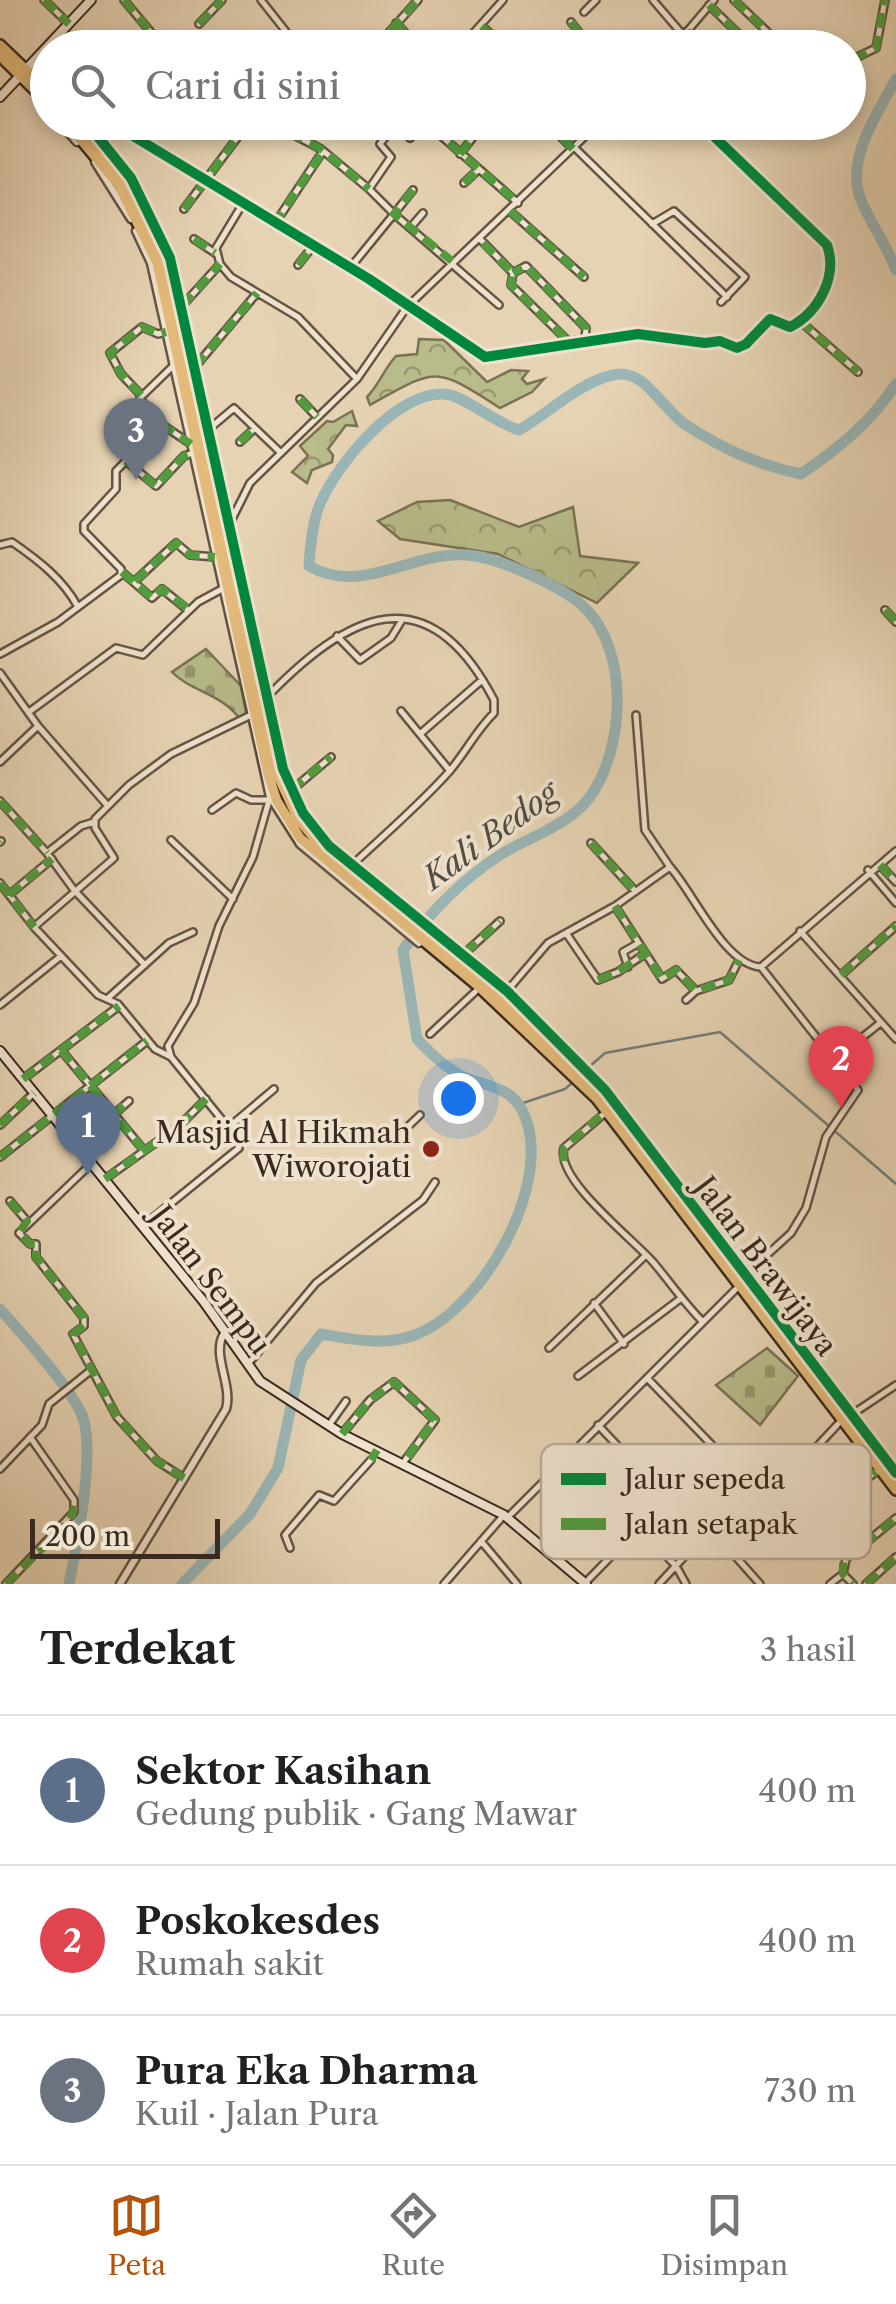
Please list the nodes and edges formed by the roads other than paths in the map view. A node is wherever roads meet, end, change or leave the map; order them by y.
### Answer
1 (44, 0) edge
2 (91, 0) edge
3 (124, 0) edge
4 (222, 0) edge
5 (261, 0) edge
6 (418, 0) edge
7 (503, 0) edge
8 (596, 0) edge
9 (653, 0) edge
10 (734, 0) edge
11 (885, 0) edge
12 (712, 2) edge
13 (584, 12) dead end
14 (571, 22) dead end
15 (396, 23) junction
16 (69, 24) junction
17 (199, 24) dead end
18 (482, 26) junction
19 (63, 30) edge
20 (149, 30) edge
21 (285, 30) edge
22 (390, 30) edge
23 (403, 30) edge
24 (478, 30) edge
25 (486, 30) edge
26 (577, 30) edge
27 (682, 30) edge
28 (688, 30) edge
29 (738, 30) edge
30 (765, 30) edge
31 (0, 45) edge
32 (866, 53) edge
33 (0, 56) edge
34 (30, 66) edge
35 (23, 73) junction
36 (30, 77) edge
37 (30, 81) edge
38 (0, 97) edge
39 (78, 140) edge
40 (79, 140) edge
41 (93, 140) edge
42 (105, 140) edge
43 (140, 140) edge
44 (236, 140) edge
45 (303, 140) edge
46 (383, 140) edge
47 (445, 140) edge
48 (471, 140) edge
49 (565, 140) edge
50 (582, 140) edge
51 (718, 140) edge
52 (574, 148) junction
53 (324, 151) junction
54 (460, 154) junction
55 (479, 169) junction
56 (206, 181) junction
57 (464, 184) dead end
58 (369, 189) junction
59 (412, 190) dead end
60 (518, 203) junction
61 (242, 205) junction
62 (184, 209) dead end
63 (510, 211) junction
64 (423, 213) dead end
65 (394, 214) junction
66 (274, 224) junction
67 (652, 224) junction
68 (411, 227) junction
69 (194, 239) dead end
70 (480, 239) junction
71 (313, 246) junction
72 (215, 253) junction
73 (452, 261) junction
74 (220, 264) junction
75 (298, 265) dead end
76 (350, 268) junction
77 (512, 273) junction
78 (584, 277) dead end
79 (257, 293) junction
80 (500, 305) dead end
81 (182, 306) junction
82 (407, 307) junction
83 (800, 321) junction
84 (166, 332) junction
85 (174, 365) junction
86 (195, 367) junction
87 (858, 372) dead end
88 (357, 379) junction
89 (142, 394) junction
90 (300, 399) dead end
91 (317, 417) junction
92 (161, 424) junction
93 (209, 429) junction
94 (254, 429) junction
95 (240, 442) dead end
96 (191, 444) junction
97 (193, 453) junction
98 (281, 453) junction
99 (126, 461) junction
100 (230, 525) junction
101 (0, 546) edge
102 (215, 557) junction
103 (122, 572) junction
104 (135, 582) junction
105 (222, 589) junction
106 (78, 607) junction
107 (189, 610) junction
108 (885, 610) dead end
109 (403, 619) junction
110 (896, 622) edge
111 (337, 636) junction
112 (0, 654) edge
113 (0, 673) edge
114 (482, 680) junction
115 (266, 698) junction
116 (401, 711) dead end
117 (29, 712) junction
118 (636, 715) dead end
119 (249, 716) junction
120 (38, 726) junction
121 (420, 734) junction
122 (330, 757) dead end
123 (0, 762) edge
124 (450, 770) junction
125 (291, 790) junction
126 (268, 799) junction
127 (0, 801) edge
128 (107, 805) junction
129 (212, 810) dead end
130 (94, 822) junction
131 (171, 840) dead end
132 (591, 843) dead end
133 (896, 851) edge
134 (50, 856) junction
135 (880, 865) junction
136 (351, 866) junction
137 (670, 868) junction
138 (868, 870) junction
139 (896, 882) edge
140 (0, 884) edge
141 (74, 890) junction
142 (636, 891) junction
143 (9, 895) junction
144 (233, 898) junction
145 (384, 902) junction
146 (896, 903) edge
147 (616, 906) junction
148 (500, 921) dead end
149 (896, 926) edge
150 (34, 927) junction
151 (800, 930) junction
152 (194, 932) dead end
153 (566, 933) junction
154 (425, 935) junction
155 (638, 943) junction
156 (465, 953) junction
157 (643, 955) junction
158 (61, 956) junction
159 (740, 960) junction
160 (145, 965) junction
161 (628, 967) junction
162 (761, 967) junction
163 (840, 975) junction
164 (476, 991) junction
165 (507, 991) junction
166 (696, 991) junction
167 (108, 999) junction
168 (686, 1000) dead end
169 (0, 1005) edge
170 (119, 1006) junction
171 (879, 1024) junction
172 (430, 1034) dead end
173 (896, 1039) edge
174 (147, 1040) junction
175 (60, 1050) junction
176 (0, 1051) edge
177 (171, 1058) junction
178 (560, 1058) junction
179 (835, 1059) junction
180 (23, 1079) junction
181 (91, 1084) junction
182 (274, 1089) dead end
183 (34, 1093) junction
184 (206, 1099) junction
185 (129, 1101) dead end
186 (115, 1113) junction
187 (604, 1113) junction
188 (52, 1115) junction
189 (420, 1115) dead end
190 (0, 1124) edge
191 (228, 1127) junction
192 (394, 1140) dead end
193 (78, 1146) junction
194 (142, 1148) junction
195 (0, 1157) edge
196 (92, 1163) junction
197 (105, 1179) junction
198 (435, 1182) dead end
199 (10, 1201) dead end
200 (27, 1221) junction
201 (143, 1226) junction
202 (646, 1255) junction
203 (726, 1272) junction
204 (746, 1274) junction
205 (736, 1290) junction
206 (680, 1299) junction
207 (594, 1304) junction
208 (703, 1322) junction
209 (226, 1331) junction
210 (624, 1344) junction
211 (549, 1348) dead end
212 (248, 1364) junction
213 (90, 1371) junction
214 (578, 1376) dead end
215 (648, 1379) junction
216 (896, 1385) edge
217 (346, 1401) dead end
218 (854, 1413) junction
219 (838, 1424) junction
220 (328, 1425) junction
221 (598, 1425) junction
222 (342, 1434) junction
223 (30, 1437) junction
224 (580, 1444) edge
225 (615, 1444) edge
226 (708, 1444) edge
227 (819, 1444) edge
228 (854, 1444) edge
229 (858, 1444) edge
230 (374, 1455) junction
231 (871, 1461) edge
232 (403, 1463) junction
233 (894, 1463) edge
234 (871, 1466) edge
235 (0, 1469) edge
236 (876, 1472) junction
237 (896, 1475) edge
238 (871, 1476) edge
239 (184, 1478) junction
240 (541, 1484) edge
241 (896, 1494) edge
242 (506, 1516) junction
243 (896, 1518) edge
244 (871, 1538) edge
245 (482, 1541) junction
246 (541, 1546) edge
247 (290, 1548) dead end
248 (896, 1557) edge
249 (557, 1559) edge
250 (609, 1559) edge
251 (668, 1559) edge
252 (682, 1559) edge
253 (736, 1559) edge
254 (846, 1559) edge
255 (676, 1566) junction
256 (843, 1574) junction
257 (445, 1583) edge
258 (6, 1584) edge
259 (120, 1584) edge
260 (517, 1584) edge
261 (586, 1584) edge
262 (659, 1584) edge
263 (686, 1584) edge
264 (760, 1584) edge
265 (830, 1584) edge
266 (853, 1584) edge
267 (866, 1584) edge

1 - 16 street
2 - 16 main road
3 - 20 street
4 - 17 street
5 - 21 street
6 - 15 street
7 - 18 street
8 - 13 street
9 - 27 street
10 - 30 street
11 - 32 street
12 - 28 street
12 - 29 street
14 - 26 street
15 - 22 street
15 - 23 street
16 - 19 main road
18 - 24 street
18 - 25 street
31 - 35 highway
33 - 35 highway
34 - 35 main road
35 - 36 highway
35 - 37 highway
35 - 38 main road
39 - 84 street
40 - 145 highway, Jalan Brawijaya
41 - 136 highway, Jalan Brawijaya
42 - 81 street
43 - 56 street
44 - 56 street
45 - 53 street
46 - 58 street
47 - 54 street
48 - 54 street
49 - 52 street
50 - 52 street
51 - 83 street
52 - 60 street
52 - 67 street
53 - 58 street
53 - 66 street
54 - 55 street
55 - 57 street
55 - 60 street
56 - 61 street
56 - 62 street
58 - 65 street
59 - 65 street
60 - 63 street
61 - 66 street
61 - 72 street
63 - 70 street
63 - 78 street
64 - 68 street
65 - 68 street
65 - 76 street
66 - 71 street
67 - 67 street
68 - 73 street
69 - 72 street
70 - 73 street
70 - 77 street
71 - 75 street
71 - 76 street
72 - 74 street
73 - 80 street
73 - 82 street
74 - 79 street
74 - 81 street
76 - 82 street
77 - 77 street
79 - 86 street
79 - 88 street
81 - 86 street
82 - 83 street
82 - 88 street
83 - 87 street
84 - 85 street
84 - 89 street
85 - 89 street
85 - 96 street
86 - 93 street
88 - 91 street
89 - 92 street
90 - 91 street
91 - 98 street
92 - 96 street
92 - 99 street
93 - 94 street
93 - 100 street
94 - 95 street
94 - 98 street
96 - 97 street
97 - 99 street
97 - 102 street
98 - 100 street
99 - 103 street
100 - 115 street
101 - 106 street
102 - 104 street
102 - 105 street
103 - 104 street
103 - 106 street
104 - 107 street
105 - 107 street
105 - 119 street
106 - 112 street
107 - 117 street
108 - 110 street
109 - 111 street
109 - 111 street
109 - 114 street
111 - 115 street
113 - 117 street
114 - 121 street
114 - 124 street
115 - 125 street
116 - 121 street
117 - 120 street
118 - 137 street
119 - 126 street
119 - 128 street
120 - 123 street
120 - 128 street
121 - 124 street
122 - 125 street
124 - 136 street
125 - 136 street
126 - 129 street
126 - 144 street
126 - 145 street
127 - 134 street
128 - 130 street
130 - 134 street
130 - 141 street
131 - 144 street
132 - 142 street
133 - 135 street
134 - 141 street
134 - 143 street
135 - 138 street
135 - 139 street
136 - 145 highway, Jalan Brawijaya
137 - 142 street
137 - 159 street
138 - 146 street
138 - 151 street
140 - 143 street
141 - 150 street
141 - 160 street
142 - 147 street
143 - 150 street
144 - 177 street
145 - 154 highway, Jalan Brawijaya
147 - 153 street
147 - 155 street
148 - 156 street
149 - 163 street
150 - 158 street
151 - 162 street
151 - 163 street
152 - 160 street
153 - 161 street
153 - 165 street
154 - 156 street
154 - 164 highway
154 - 178 highway, Jalan Brawijaya
155 - 157 street
155 - 161 street
156 - 165 street
157 - 161 street
157 - 166 street
158 - 167 street
158 - 169 street
159 - 162 street
159 - 166 street
160 - 167 street
162 - 179 street
163 - 171 street
164 - 172 street
164 - 178 highway
165 - 178 street
166 - 168 street
167 - 170 street
170 - 174 street
170 - 175 street
171 - 173 street
171 - 179 street
174 - 177 street
174 - 181 street
175 - 180 street
175 - 181 street
176 - 180 main road, Jalan Sempu
177 - 184 street
178 - 187 highway, Jalan Brawijaya
178 - 204 street
178 - 237 highway, Jalan Brawijaya
179 - 204 street
180 - 183 main road, Jalan Sempu
181 - 186 street
181 - 188 street
182 - 191 street
183 - 188 main road, Jalan Sempu
183 - 190 street
184 - 191 street
184 - 194 street
185 - 186 street
186 - 193 street
186 - 194 street
187 - 202 street
187 - 203 highway, Jalan Brawijaya
188 - 193 main road, Jalan Sempu
188 - 195 street
189 - 192 street
191 - 201 street
193 - 196 main road, Jalan Sempu
194 - 197 street
196 - 197 main road, Jalan Sempu
196 - 200 street
197 - 201 main road, Jalan Sempu
198 - 212 street
199 - 200 street
200 - 213 street
201 - 209 main road, Jalan Sempu
202 - 206 street
202 - 207 street
203 - 205 highway
203 - 229 highway, Jalan Brawijaya
204 - 218 street
205 - 208 street
205 - 219 highway
206 - 208 street
206 - 210 street
207 - 210 street
207 - 211 street
208 - 215 street
209 - 212 main road, Jalan Sempu
209 - 239 street
210 - 214 street
212 - 220 main road, Jalan Sempu
213 - 223 street
213 - 239 street
215 - 221 street
215 - 226 street
216 - 218 street
217 - 220 street
218 - 233 street
219 - 227 street
219 - 228 highway
220 - 222 main road, Jalan Sempu
221 - 224 street
221 - 225 street
222 - 230 main road, Jalan Sempu
222 - 232 street
223 - 235 street
223 - 258 street
230 - 232 main road, Jalan Sempu
230 - 247 street
231 - 241 highway, Jalan Brawijaya
232 - 242 main road, Jalan Sempu
233 - 237 street
234 - 236 highway
236 - 238 street
236 - 241 highway
239 - 259 street
240 - 242 street
242 - 245 street
242 - 246 main road, Jalan Sempu
243 - 244 street
245 - 257 street
245 - 260 street
248 - 267 street
249 - 261 main road, Jalan Sempu
250 - 261 street
251 - 255 street
252 - 255 street
253 - 264 street
254 - 256 street
255 - 262 street
255 - 263 street
256 - 265 street
256 - 266 street

